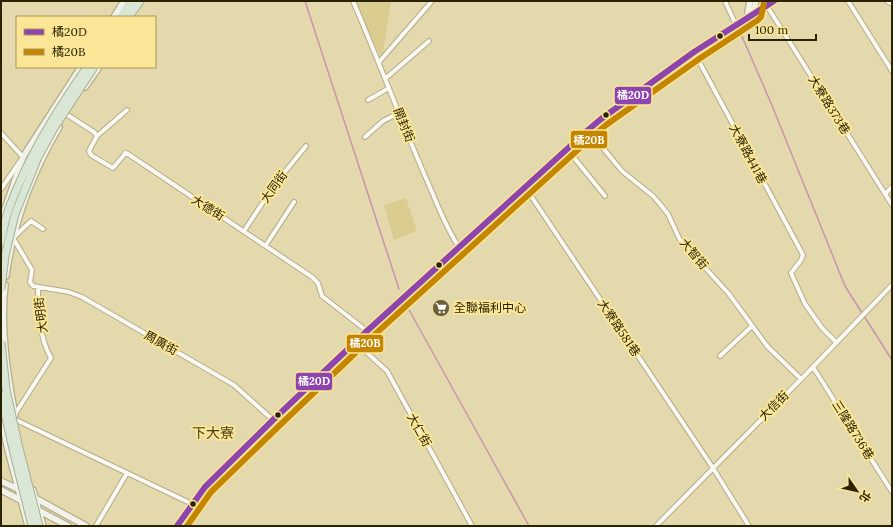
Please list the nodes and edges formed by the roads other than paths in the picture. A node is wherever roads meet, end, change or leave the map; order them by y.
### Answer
1 (124, 1) edge
2 (132, 1) edge
3 (140, 1) edge
4 (144, 1) edge
5 (353, 1) edge
6 (432, 1) edge
7 (725, 1) edge
8 (750, 1) edge
9 (756, 1) edge
10 (774, 1) edge
11 (848, 1) edge
12 (887, 1) edge
13 (892, 4) edge
14 (767, 6) junction
15 (753, 14) junction
16 (115, 16) edge
17 (122, 16) edge
18 (129, 16) edge
19 (134, 16) edge
20 (747, 18) junction
21 (736, 25) junction
22 (429, 40) dead end
23 (694, 52) junction
24 (379, 62) junction
25 (80, 68) edge
26 (86, 68) edge
27 (93, 68) edge
28 (98, 68) edge
29 (892, 71) edge
30 (386, 78) junction
31 (389, 88) junction
32 (368, 100) dead end
33 (127, 110) dead end
34 (399, 113) junction
35 (66, 114) junction
36 (588, 130) junction
37 (1, 133) edge
38 (97, 136) junction
39 (365, 137) dead end
40 (306, 146) dead end
41 (568, 149) junction
42 (23, 157) junction
43 (525, 187) junction
44 (892, 187) edge
45 (1, 189) edge
46 (885, 194) junction
47 (605, 196) dead end
48 (294, 202) dead end
49 (892, 205) edge
50 (1, 220) edge
51 (43, 229) dead end
52 (244, 231) junction
53 (13, 238) junction
54 (1, 241) edge
55 (266, 245) junction
56 (459, 247) junction
57 (892, 285) edge
58 (38, 287) junction
59 (1, 289) edge
60 (752, 326) junction
61 (367, 331) junction
62 (1, 342) edge
63 (355, 342) junction
64 (836, 342) junction
65 (720, 356) dead end
66 (813, 367) junction
67 (801, 379) junction
68 (1, 395) edge
69 (1, 414) edge
70 (16, 417) junction
71 (273, 420) junction
72 (713, 468) junction
73 (127, 473) junction
74 (1, 481) edge
75 (1, 490) edge
76 (19, 490) junction
77 (892, 492) edge
78 (36, 499) junction
79 (21, 500) junction
80 (192, 504) junction
81 (39, 510) junction
82 (28, 526) edge
83 (32, 526) edge
84 (39, 526) edge
85 (43, 526) edge
86 (68, 526) edge
87 (86, 526) edge
88 (96, 526) edge
89 (177, 526) edge
90 (472, 526) edge
91 (656, 526) edge
92 (749, 526) edge

1 - 16 street
2 - 17 highway
3 - 18 highway
4 - 19 street
5 - 24 street, 開封街
6 - 24 street
7 - 21 street
8 - 20 street
9 - 15 street
10 - 14 street
11 - 29 street
12 - 13 street
14 - 15 street
14 - 46 street, 大寮路373巷
15 - 20 street
20 - 21 street
21 - 23 street
22 - 30 street
23 - 36 street
23 - 64 street, 大寮路441巷
24 - 30 street, 開封街
25 - 42 street
26 - 54 highway, bridge
27 - 59 highway, bridge
28 - 35 street
30 - 31 street, 開封街
31 - 32 street
31 - 34 street, 開封街
33 - 38 street
34 - 39 street
34 - 56 street, 開封街
35 - 38 street
35 - 53 street
36 - 41 street
36 - 60 street, 大智街
37 - 42 street
38 - 52 street, 大德街
40 - 52 street, 大同街
41 - 43 street
41 - 47 street
42 - 45 street
42 - 50 street
43 - 56 street
43 - 72 street, 大寮路581巷
44 - 46 street
46 - 49 street, 大寮路373巷
48 - 55 street
50 - 53 street, 大明街
51 - 53 street
52 - 55 street, 大德街
53 - 58 street, 大明街
53 - 70 street
55 - 61 street, 大德街
56 - 61 street
57 - 64 street, 大信街
58 - 70 street, 大明街
58 - 71 street, 周廣街
60 - 65 street
60 - 67 street, 大智街
61 - 63 street
62 - 84 highway, bridge
63 - 71 street
63 - 90 street, 大仁街
64 - 66 street, 大信街
66 - 67 street, 大信街
66 - 77 street, 三隆路736巷
67 - 72 street, 大信街
68 - 83 highway, bridge
69 - 70 street
69 - 76 street
70 - 73 street
70 - 78 street
71 - 80 street
72 - 91 street, 大信街
72 - 92 street, 大寮路581巷
73 - 80 street
73 - 88 street
74 - 76 street
75 - 79 street
76 - 78 street
76 - 79 street
78 - 81 street
78 - 87 street
79 - 81 street
79 - 82 street
80 - 89 street
81 - 85 street
81 - 86 street

